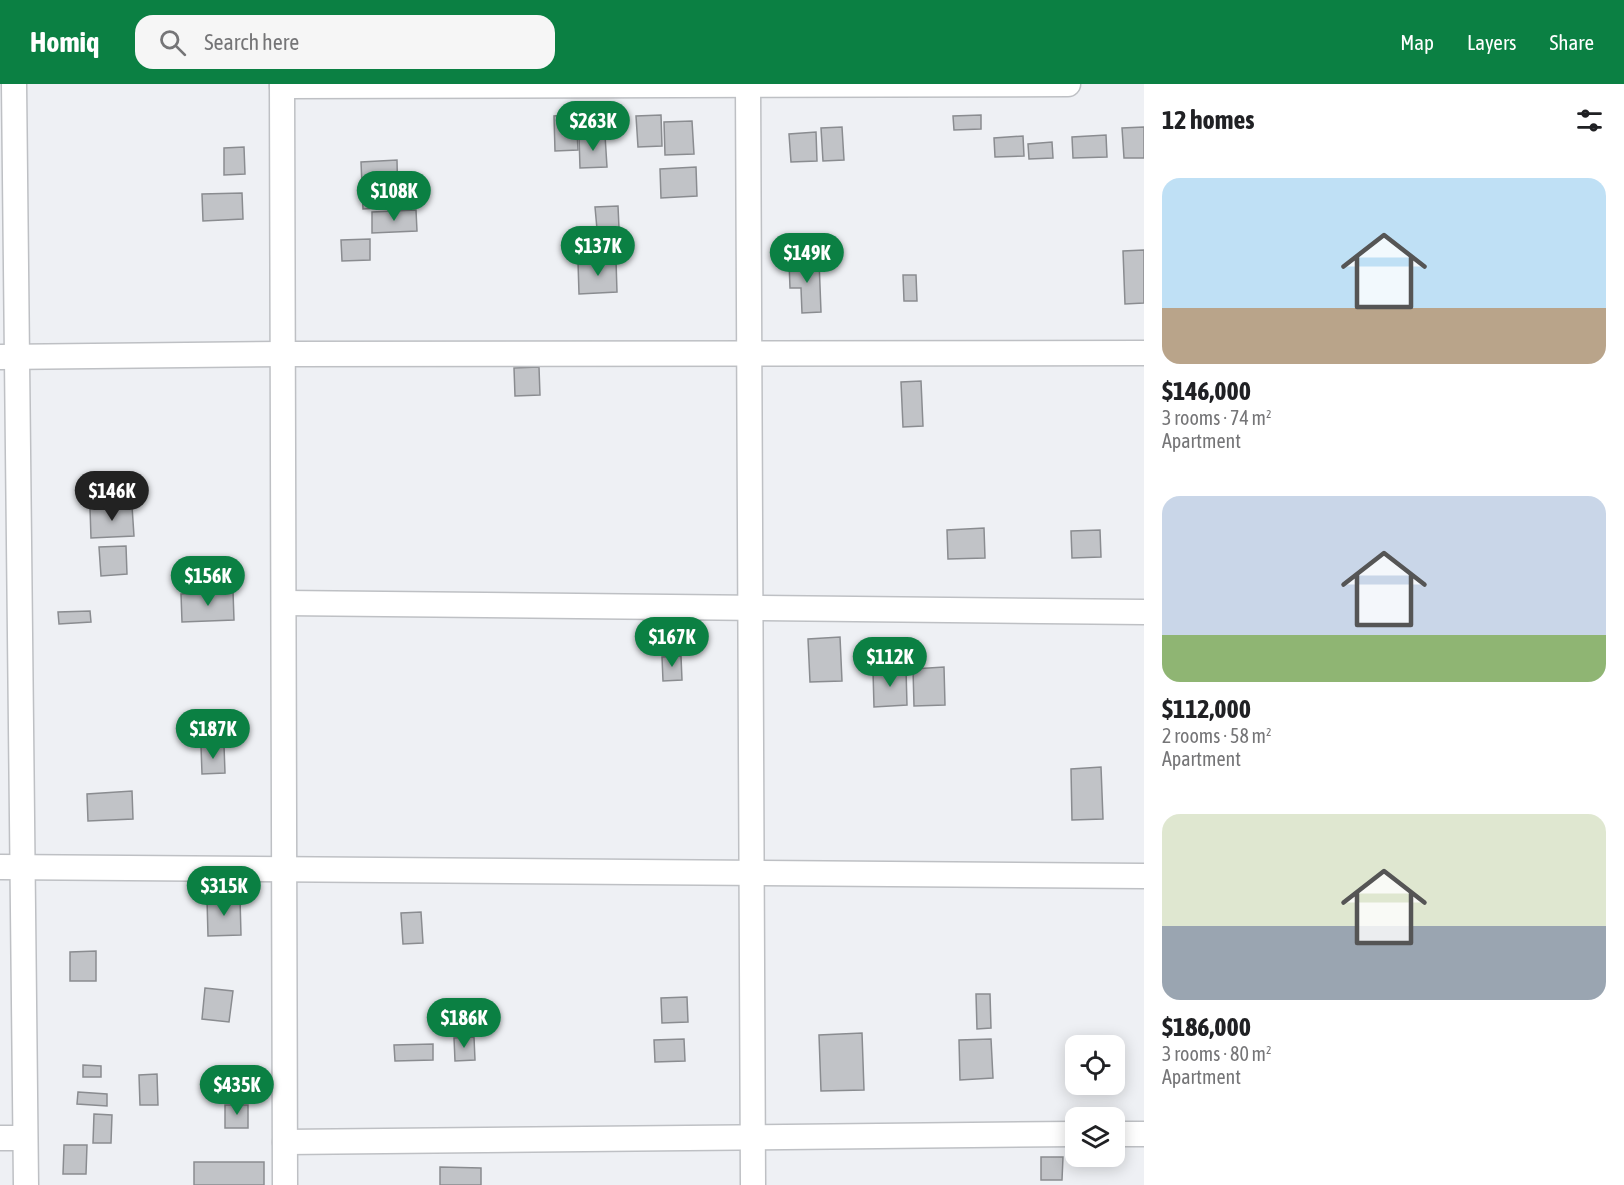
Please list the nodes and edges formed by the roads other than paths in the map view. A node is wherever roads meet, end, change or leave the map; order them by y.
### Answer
1 (14, 84) edge
2 (748, 84) edge
3 (1068, 84) edge
4 (282, 85) edge
5 (749, 353) junction
6 (1144, 353) edge
7 (283, 354) junction
8 (8, 358) edge
9 (10, 596) edge
10 (284, 603) junction
11 (750, 608) junction
12 (1144, 612) edge
13 (11, 866) edge
14 (284, 869) junction
15 (751, 873) junction
16 (1144, 876) edge
17 (1065, 1134) edge
18 (1125, 1134) edge
19 (1144, 1134) edge
20 (752, 1137) junction
21 (0, 1138) edge
22 (26, 1138) junction
23 (285, 1142) junction
24 (26, 1185) edge
25 (285, 1185) edge
26 (753, 1185) edge

1 - 8 street
2 - 3 street
2 - 4 street
2 - 5 street
4 - 7 street
5 - 6 street
5 - 7 street
5 - 11 street
7 - 8 street
7 - 10 street
8 - 9 street
9 - 13 street
10 - 11 street
10 - 14 street
11 - 12 street
11 - 15 street
13 - 14 street
13 - 22 street
14 - 15 street
14 - 23 street
15 - 16 street
15 - 20 street
17 - 20 street
18 - 19 street
20 - 23 street
20 - 26 street
21 - 22 street
22 - 24 street
23 - 25 street

